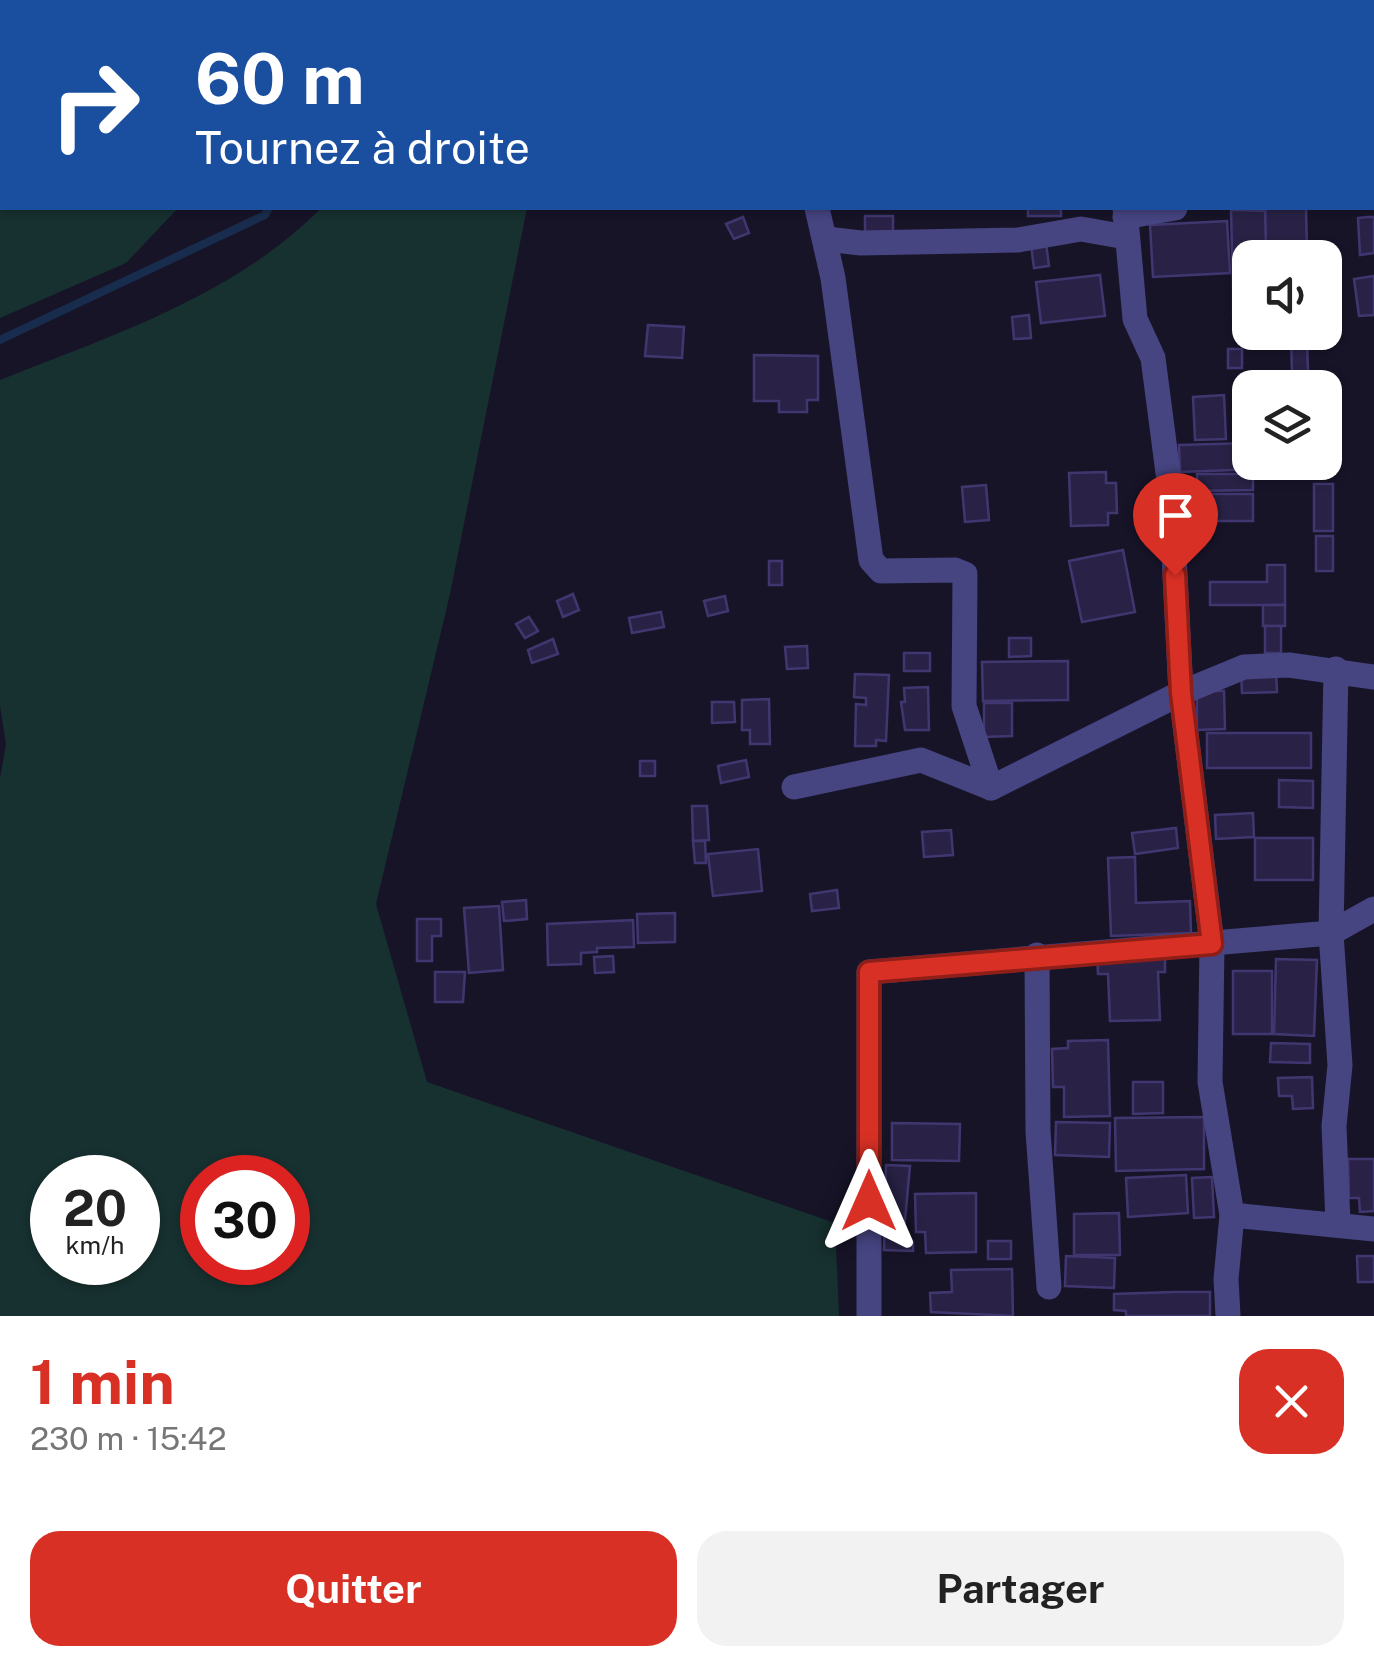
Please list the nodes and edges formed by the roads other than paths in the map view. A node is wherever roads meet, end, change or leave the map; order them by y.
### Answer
1 (818, 210) edge
2 (1167, 210) edge
3 (1125, 221) edge
4 (826, 239) junction
5 (1336, 669) junction
6 (1374, 678) edge
7 (1181, 693) junction
8 (794, 787) dead end
9 (991, 788) junction
10 (1374, 909) edge
11 (1332, 933) junction
12 (1212, 944) junction
13 (1037, 956) junction
14 (1232, 1215) junction
15 (1338, 1223) junction
16 (1374, 1229) edge
17 (1050, 1287) dead end
18 (870, 1316) edge
19 (1228, 1316) edge

1 - 4 street
2 - 3 street
3 - 4 street
3 - 7 street
4 - 9 street
5 - 6 street
5 - 7 street
5 - 11 street
7 - 9 street
7 - 12 street
8 - 9 street
10 - 11 street
11 - 12 street
11 - 15 street
12 - 13 street
12 - 14 street
13 - 17 street
13 - 18 street
14 - 15 street
14 - 19 street
15 - 16 street

